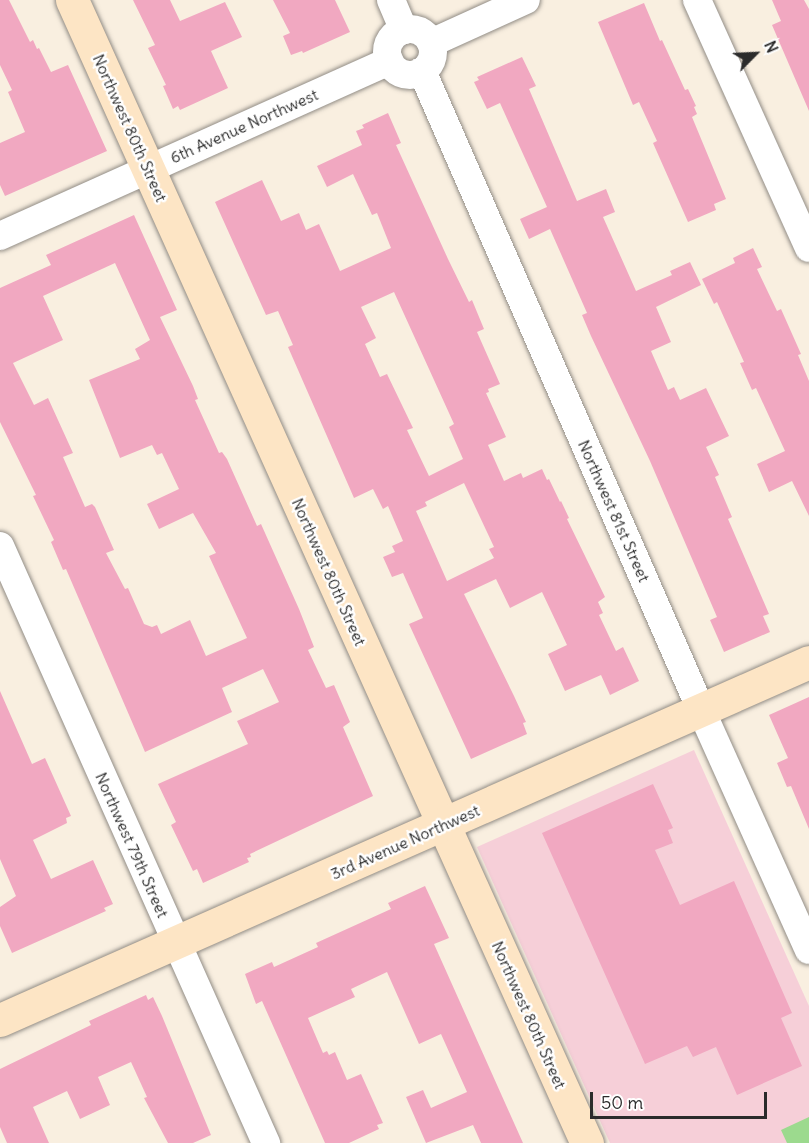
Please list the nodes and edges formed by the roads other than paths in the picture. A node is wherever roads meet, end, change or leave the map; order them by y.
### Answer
1 (72, 0) edge
2 (391, 0) edge
3 (526, 0) edge
4 (697, 0) edge
5 (405, 30) junction
6 (431, 43) junction
7 (389, 62) junction
8 (422, 71) junction
9 (147, 169) junction
10 (0, 236) edge
11 (809, 248) edge
12 (0, 546) edge
13 (809, 662) edge
14 (701, 710) junction
15 (444, 824) junction
16 (175, 943) junction
17 (809, 950) edge
18 (0, 1020) edge
19 (266, 1143) edge
20 (587, 1143) edge

1 - 9 street, Northwest 80th Street
2 - 5 street
3 - 6 street
4 - 11 street
5 - 6 street
5 - 7 street
6 - 8 street
7 - 8 street
7 - 9 street, 6th Avenue Northwest
8 - 14 street, Northwest 81st Street
9 - 10 street, 6th Avenue Northwest
9 - 15 street, Northwest 80th Street
12 - 16 street, Northwest 79th Street
13 - 14 street, 3rd Avenue Northwest
14 - 15 street, 3rd Avenue Northwest
14 - 17 street, Northwest 81st Street
15 - 16 street, 3rd Avenue Northwest
15 - 20 street, Northwest 80th Street
16 - 18 street, 3rd Avenue Northwest
16 - 19 street, Northwest 79th Street

